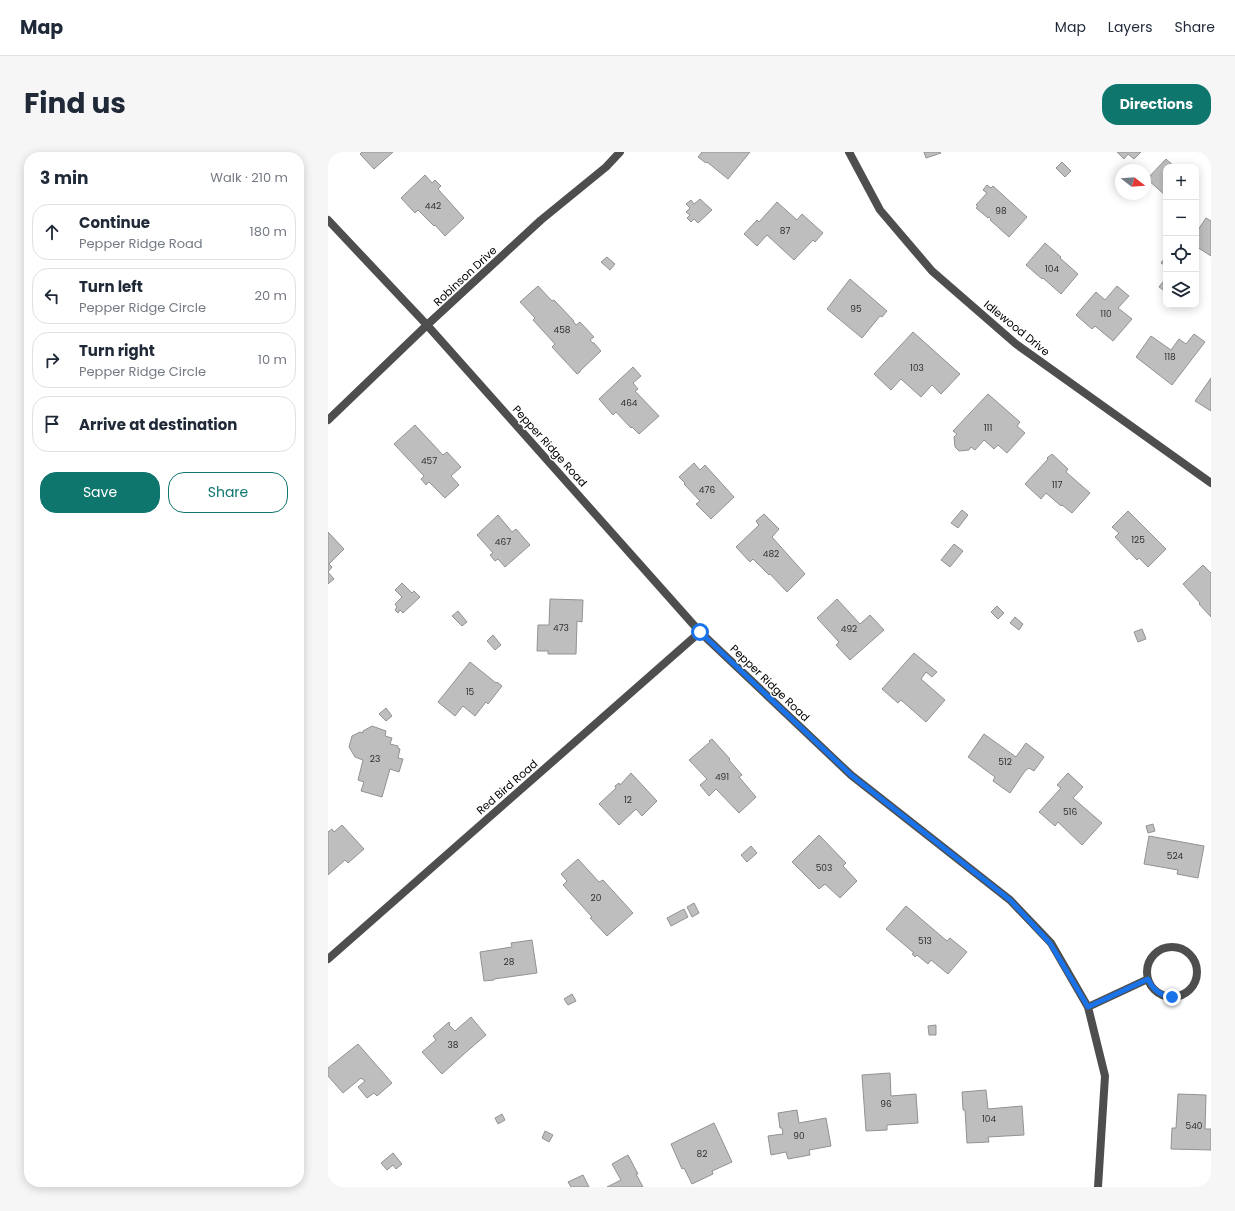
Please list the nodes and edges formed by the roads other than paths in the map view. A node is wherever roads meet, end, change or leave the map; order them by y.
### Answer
1 (620, 152) edge
2 (849, 152) edge
3 (328, 220) edge
4 (427, 325) junction
5 (328, 420) edge
6 (1211, 483) edge
7 (700, 632) junction
8 (328, 959) edge
9 (1148, 979) junction
10 (1088, 1007) junction
11 (1098, 1187) edge

1 - 4 street, Robinson Drive
2 - 6 street, Idlewood Drive
3 - 4 street, Pepper Ridge Road
4 - 5 street, Robinson Drive
4 - 7 street, Pepper Ridge Road
7 - 8 street, Red Bird Road
7 - 10 street, Pepper Ridge Road
9 - 9 street
9 - 10 street
10 - 11 street, Pepper Ridge Road

